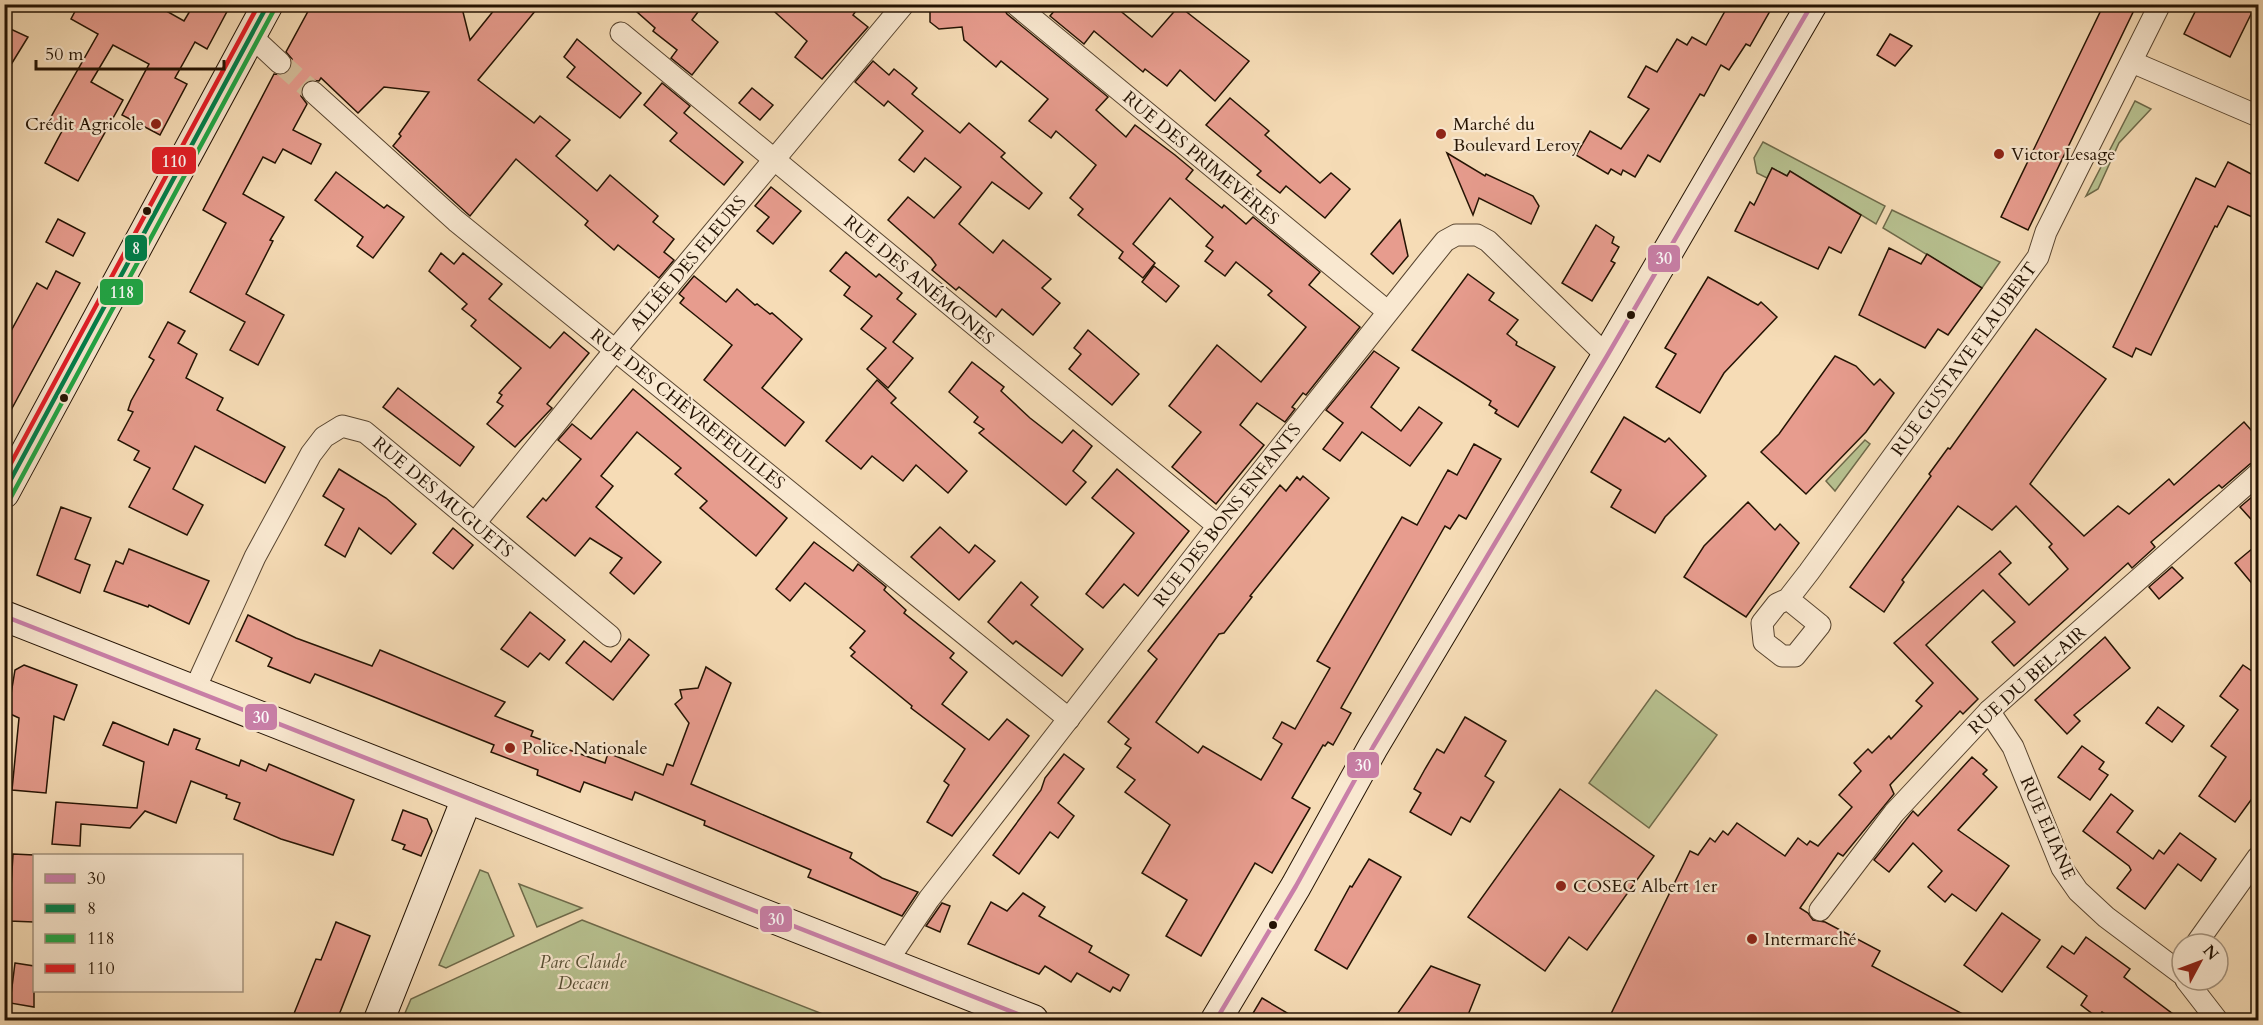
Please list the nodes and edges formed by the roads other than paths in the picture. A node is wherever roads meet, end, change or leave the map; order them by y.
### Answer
1 (268, 4) edge
2 (904, 4) edge
3 (1015, 4) edge
4 (1812, 4) edge
5 (2160, 4) edge
6 (621, 33) dead end
7 (251, 36) junction
8 (2132, 62) junction
9 (280, 63) tunnel mouth
10 (313, 92) tunnel mouth
11 (2259, 116) edge
12 (774, 160) junction
13 (1387, 311) junction
14 (616, 349) junction
15 (1607, 356) junction
16 (2259, 474) edge
17 (4, 493) edge
18 (475, 523) junction
19 (1218, 526) junction
20 (1788, 599) dead end
21 (5, 620) edge
22 (610, 636) dead end
23 (194, 691) junction
24 (1989, 711) junction
25 (1069, 719) junction
26 (467, 798) junction
27 (2259, 857) edge
28 (1820, 910) dead end
29 (2205, 932) edge
30 (886, 963) junction
31 (2170, 964) edge
32 (2197, 992) edge
33 (379, 1020) edge
34 (1033, 1020) edge
35 (1216, 1020) edge
36 (2217, 1020) edge

1 - 7 street
2 - 12 street, ALLÉE DES FLEURS
3 - 13 street, RUE DES PRIMEVÈRES
4 - 15 street
5 - 8 street, RUE GUSTAVE FLAUBERT
6 - 12 street, RUE DES ANÉMONES
7 - 9 street
7 - 17 street
8 - 11 street
8 - 20 street, RUE GUSTAVE FLAUBERT
10 - 14 street, RUE DES CHÈVREFEUILLES
12 - 14 street, ALLÉE DES FLEURS
12 - 19 street, RUE DES ANÉMONES
13 - 15 street, RUE DES BONS ENFANTS
13 - 19 street, RUE DES BONS ENFANTS
14 - 18 street, ALLÉE DES FLEURS
14 - 25 street, RUE DES CHÈVREFEUILLES
15 - 35 street
16 - 24 street, RUE DU BEL-AIR
18 - 22 street, RUE DES MUGUETS
18 - 23 street, RUE DES MUGUETS
19 - 25 street, RUE DES BONS ENFANTS
21 - 23 street
23 - 26 street
24 - 28 street, RUE DU BEL-AIR
24 - 31 street, RUE ELIANE
25 - 30 street, RUE DES BONS ENFANTS
26 - 30 street
26 - 33 street
27 - 29 street
30 - 34 street
32 - 36 street, RUE ELIANE

